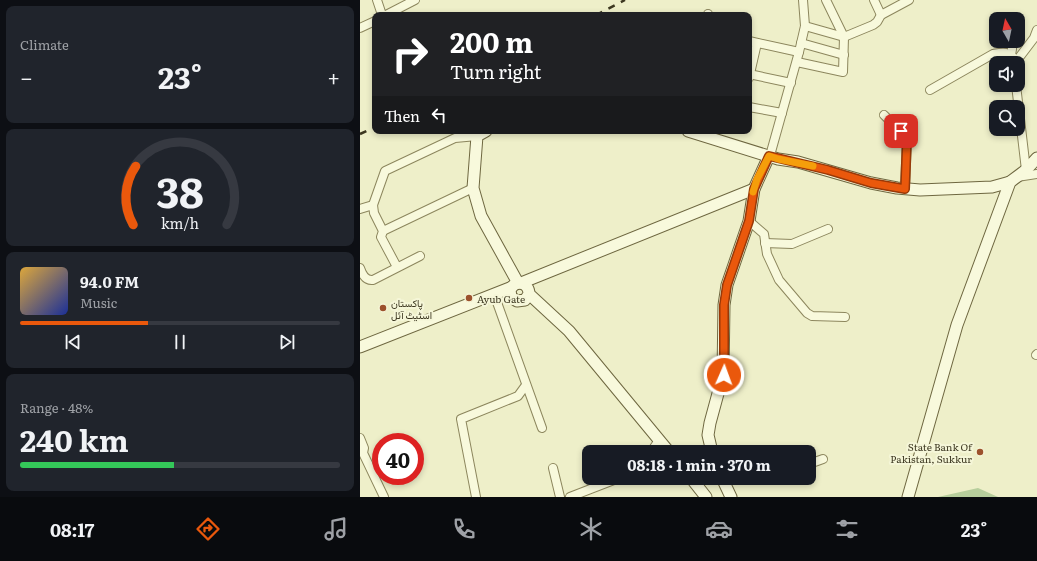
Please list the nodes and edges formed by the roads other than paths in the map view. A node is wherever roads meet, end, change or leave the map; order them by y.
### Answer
1 (377, 0) edge
2 (415, 0) edge
3 (803, 0) edge
4 (826, 0) edge
5 (874, 0) edge
6 (909, 0) edge
7 (381, 12) edge
8 (392, 12) edge
9 (882, 15) junction
10 (372, 22) edge
11 (805, 26) junction
12 (360, 28) edge
13 (1037, 30) edge
14 (844, 37) junction
15 (753, 42) edge
16 (801, 42) junction
17 (1034, 43) edge
18 (799, 52) junction
19 (844, 55) junction
20 (989, 56) edge
21 (990, 56) edge
22 (1009, 56) edge
23 (1019, 56) edge
24 (797, 62) junction
25 (752, 76) edge
26 (790, 83) junction
27 (930, 90) dead end
28 (1016, 92) edge
29 (752, 108) edge
30 (782, 113) junction
31 (884, 114) dead end
32 (481, 134) edge
33 (698, 134) edge
34 (769, 156) junction
35 (1037, 158) edge
36 (1037, 174) edge
37 (1017, 176) junction
38 (473, 188) junction
39 (754, 189) junction
40 (905, 189) junction
41 (373, 205) junction
42 (360, 209) edge
43 (749, 221) junction
44 (828, 229) dead end
45 (383, 231) junction
46 (765, 243) junction
47 (420, 256) dead end
48 (397, 267) junction
49 (360, 268) edge
50 (517, 284) junction
51 (494, 294) junction
52 (529, 294) junction
53 (845, 317) dead end
54 (360, 347) edge
55 (526, 385) junction
56 (542, 428) dead end
57 (360, 438) edge
58 (659, 440) junction
59 (656, 445) edge
60 (663, 445) edge
61 (710, 445) edge
62 (823, 459) dead end
63 (816, 462) edge
64 (552, 468) dead end
65 (601, 485) edge
66 (696, 485) edge
67 (725, 485) edge
68 (384, 497) edge
69 (476, 497) edge
70 (560, 497) edge
71 (570, 497) edge
72 (706, 497) edge
73 (731, 497) edge
74 (908, 497) edge

1 - 7 street
2 - 8 street
3 - 11 street
4 - 14 street
5 - 9 street
6 - 9 street
9 - 14 street
10 - 12 street
11 - 14 street
11 - 16 street
13 - 17 street
14 - 19 street
15 - 18 street
16 - 18 street
16 - 19 street
17 - 23 street
18 - 24 street
19 - 24 street
20 - 27 street
21 - 22 street
24 - 26 street
25 - 26 street
26 - 30 street
28 - 37 street
29 - 30 street
30 - 34 street
31 - 40 street
32 - 38 street
32 - 41 street
33 - 34 street
34 - 39 street
34 - 40 street
35 - 37 street
36 - 37 street
37 - 40 street
37 - 74 street
38 - 45 street
38 - 50 street
39 - 43 street
39 - 50 street
41 - 42 street
41 - 45 street
43 - 46 street
43 - 61 street
44 - 46 street
45 - 48 street
46 - 53 street
47 - 48 street
48 - 49 street
50 - 51 street
50 - 52 street
50 - 52 street
51 - 54 street
51 - 55 street
52 - 58 street
55 - 56 street
55 - 69 street
57 - 68 street
58 - 59 street
58 - 60 street
62 - 63 street
64 - 70 street
65 - 71 street
66 - 72 street
67 - 73 street

